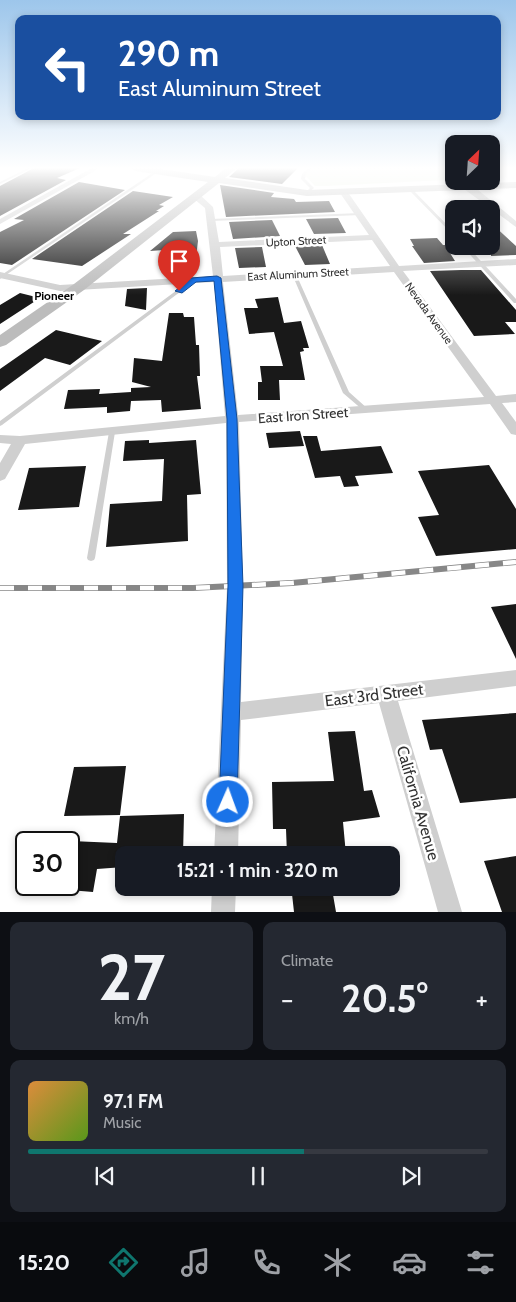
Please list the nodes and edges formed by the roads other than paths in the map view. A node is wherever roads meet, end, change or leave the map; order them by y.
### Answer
1 (21, 211) edge
2 (99, 211) edge
3 (177, 211) edge
4 (210, 211) edge
5 (357, 211) edge
6 (431, 211) edge
7 (498, 211) edge
8 (360, 214) junction
9 (211, 220) junction
10 (0, 222) edge
11 (516, 225) edge
12 (445, 226) edge
13 (376, 237) junction
14 (215, 245) junction
15 (472, 255) edge
16 (516, 262) edge
17 (480, 264) junction
18 (396, 268) junction
19 (294, 274) junction
20 (1, 276) edge
21 (217, 278) junction
22 (194, 280) junction
23 (79, 287) junction
24 (516, 302) edge
25 (0, 342) edge
26 (516, 398) edge
27 (492, 400) junction
28 (366, 410) junction
29 (232, 419) junction
30 (0, 424) edge
31 (112, 432) junction
32 (516, 432) edge
33 (0, 439) edge
34 (20, 440) junction
35 (0, 476) edge
36 (91, 558) dead end
37 (516, 678) edge
38 (386, 694) junction
39 (232, 712) junction
40 (226, 846) edge
41 (224, 896) edge
42 (223, 912) edge
43 (450, 912) edge

1 - 10 street
2 - 20 lane
3 - 23 street
4 - 9 street
5 - 8 street, Nevada Avenue
6 - 12 lane
7 - 11 street
8 - 9 lane
8 - 13 street, Nevada Avenue
9 - 14 street
13 - 14 street, Upton Street
13 - 18 street, Nevada Avenue
14 - 21 street
15 - 17 lane
16 - 17 street, East Aluminum Street
17 - 18 street, East Aluminum Street
17 - 24 lane
18 - 19 street, East Aluminum Street
18 - 27 street, Nevada Avenue
19 - 21 street, East Aluminum Street
19 - 28 lane
20 - 23 street, East Aluminum Street
21 - 22 street, East Aluminum Street
21 - 29 street
22 - 23 street, East Aluminum Street
22 - 30 lane
23 - 25 street
26 - 27 street, East Iron Street
27 - 28 street, East Iron Street
27 - 32 street, Nevada Avenue
28 - 29 street, East Iron Street
29 - 31 street, East Iron Street
29 - 39 street
31 - 34 street, East Iron Street
31 - 36 lane
33 - 34 street, East Iron Street
34 - 35 street
37 - 38 street, East 3rd Street
38 - 39 street, East 3rd Street
38 - 43 street, California Avenue
39 - 40 street
41 - 42 street

